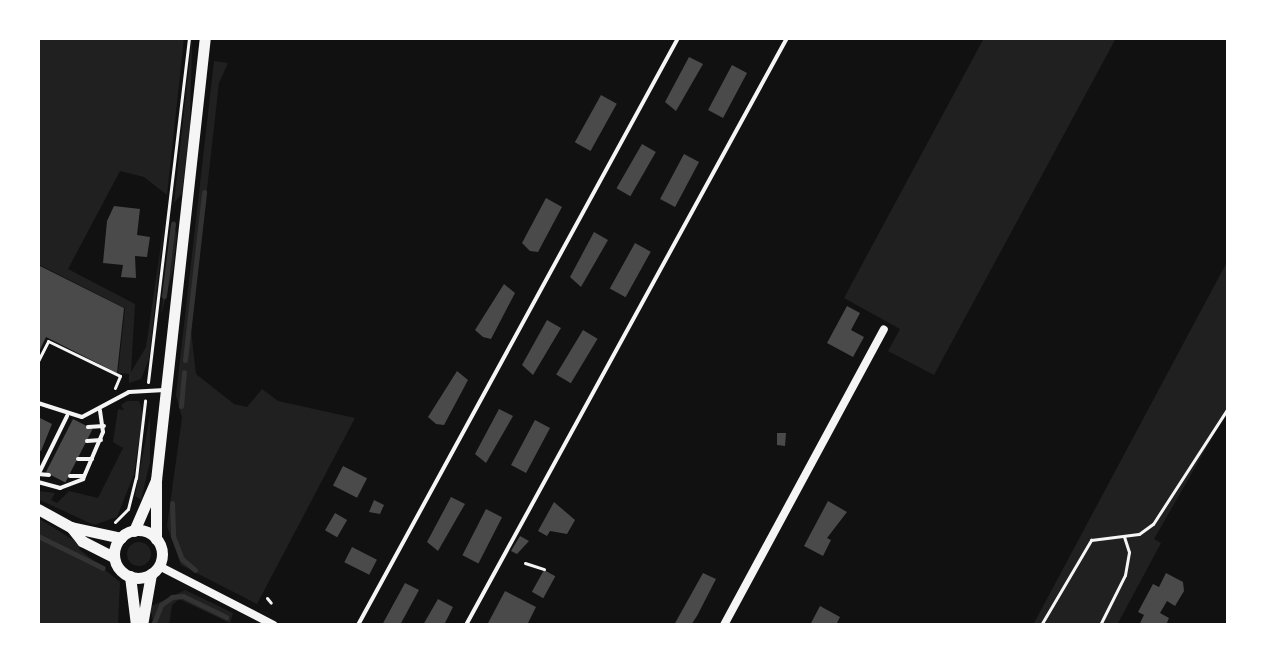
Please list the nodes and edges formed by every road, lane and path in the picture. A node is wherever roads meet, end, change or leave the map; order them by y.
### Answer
1 (189, 38) edge
2 (205, 38) edge
3 (678, 38) edge
4 (787, 38) edge
5 (884, 329) dead end
6 (38, 361) edge
7 (149, 372) dead end
8 (168, 391) junction
9 (120, 396) junction
10 (38, 403) edge
11 (145, 405) dead end
12 (1228, 408) edge
13 (100, 410) junction
14 (67, 416) junction
15 (104, 426) junction
16 (88, 427) dead end
17 (68, 428) dead end
18 (50, 430) dead end
19 (59, 431) junction
20 (101, 440) junction
21 (87, 441) dead end
22 (53, 443) junction
23 (61, 443) dead end
24 (78, 459) dead end
25 (92, 459) junction
26 (45, 460) junction
27 (52, 460) dead end
28 (38, 475) edge
29 (49, 475) dead end
30 (70, 476) dead end
31 (84, 476) junction
32 (156, 480) junction
33 (38, 482) edge
34 (38, 509) edge
35 (107, 525) dead end
36 (71, 527) junction
37 (134, 531) junction
38 (1124, 537) junction
39 (121, 538) junction
40 (156, 539) junction
41 (114, 557) junction
42 (525, 563) dead end
43 (544, 569) dead end
44 (155, 570) junction
45 (130, 576) junction
46 (267, 598) dead end
47 (271, 603) dead end
48 (136, 625) edge
49 (142, 625) edge
50 (274, 625) edge
51 (358, 625) edge
52 (466, 625) edge
53 (724, 625) edge
54 (1041, 625) edge
55 (1100, 625) edge

1 - 7 path
2 - 8 street
3 - 51 lane
4 - 52 lane
5 - 53 street
6 - 9 path
8 - 9 lane
8 - 32 street
9 - 13 lane
10 - 14 lane
11 - 35 path
12 - 38 path
13 - 14 lane
13 - 15 lane
14 - 19 lane
15 - 16 lane
15 - 20 lane
17 - 19 lane
18 - 19 lane
19 - 22 lane
20 - 21 lane
20 - 25 lane
22 - 23 lane
22 - 26 lane
24 - 25 lane
25 - 31 lane
26 - 27 lane
26 - 28 lane
28 - 29 lane
30 - 31 lane
31 - 33 lane
32 - 37 street
32 - 40 street
34 - 36 street
36 - 39 street
36 - 41 street
37 - 39 street
37 - 40 street
38 - 54 path
38 - 55 path
39 - 41 street
40 - 44 street
41 - 45 street
42 - 43 path
44 - 45 street
44 - 49 street
44 - 50 street
45 - 48 street
46 - 47 path

